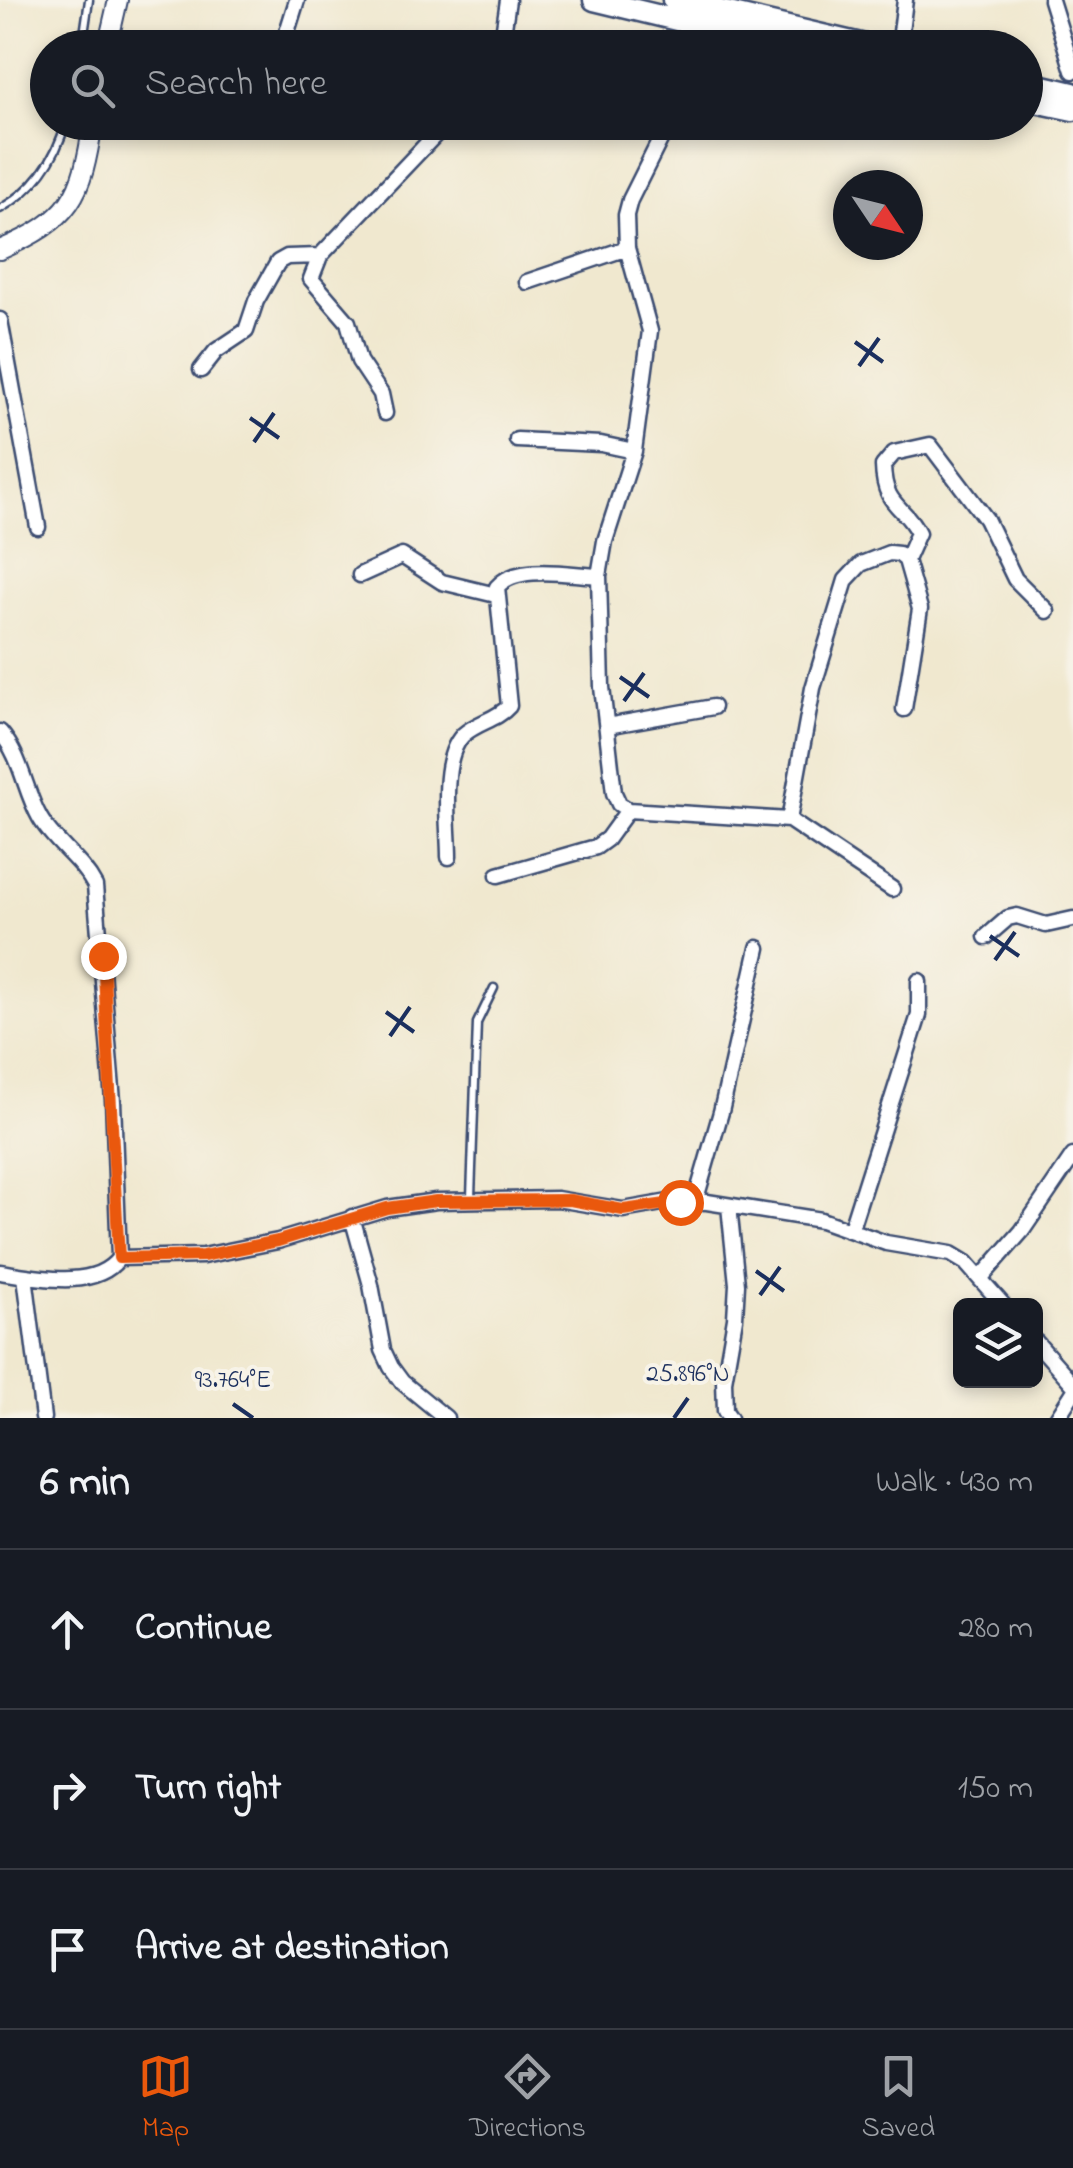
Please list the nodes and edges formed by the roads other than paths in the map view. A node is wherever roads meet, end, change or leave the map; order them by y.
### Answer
1 (88, 0) edge
2 (118, 0) edge
3 (297, 0) edge
4 (508, 0) edge
5 (594, 0) edge
6 (673, 0) edge
7 (905, 0) edge
8 (1051, 0) edge
9 (696, 25) junction
10 (84, 30) edge
11 (111, 30) edge
12 (288, 30) edge
13 (504, 30) edge
14 (695, 30) edge
15 (717, 30) edge
16 (801, 30) edge
17 (902, 30) edge
18 (1073, 71) edge
19 (1043, 86) edge
20 (1073, 94) edge
21 (1043, 104) edge
22 (1073, 110) edge
23 (59, 140) edge
24 (90, 140) edge
25 (430, 140) edge
26 (660, 140) edge
27 (0, 208) edge
28 (628, 248) junction
29 (0, 250) edge
30 (320, 256) junction
31 (527, 282) dead end
32 (0, 320) edge
33 (201, 370) dead end
34 (386, 413) dead end
35 (517, 440) dead end
36 (634, 451) junction
37 (38, 527) dead end
38 (906, 560) junction
39 (360, 575) dead end
40 (599, 576) junction
41 (496, 594) junction
42 (1047, 611) dead end
43 (713, 707) dead end
44 (904, 708) dead end
45 (607, 726) junction
46 (0, 732) edge
47 (628, 810) junction
48 (790, 820) junction
49 (449, 857) dead end
50 (498, 876) dead end
51 (892, 890) dead end
52 (1073, 920) edge
53 (986, 937) dead end
54 (758, 948) dead end
55 (919, 980) dead end
56 (494, 988) dead end
57 (1073, 1156) edge
58 (471, 1199) junction
59 (695, 1202) junction
60 (729, 1206) junction
61 (352, 1217) junction
62 (851, 1228) junction
63 (119, 1258) junction
64 (0, 1272) edge
65 (25, 1276) junction
66 (980, 1279) junction
67 (997, 1298) edge
68 (1043, 1350) edge
69 (1072, 1383) edge
70 (43, 1418) edge
71 (446, 1418) edge
72 (730, 1418) edge
73 (1058, 1418) edge

1 - 10 lane
2 - 11 street
3 - 12 street
4 - 13 street
5 - 9 main road
6 - 16 main road
7 - 17 street
8 - 18 street
9 - 14 street
9 - 15 main road
19 - 20 main road
21 - 22 main road
23 - 27 lane
24 - 29 street
25 - 30 street
26 - 28 street
28 - 31 street
28 - 36 street
30 - 33 street
30 - 34 street
32 - 37 street
35 - 36 street
36 - 40 street
38 - 42 street
38 - 44 street
38 - 48 street
39 - 41 street
40 - 41 street
40 - 45 street
41 - 49 street
43 - 45 street
45 - 47 street
46 - 63 street
47 - 48 street
47 - 50 street
48 - 51 street
52 - 53 street
54 - 59 street
55 - 62 street
56 - 58 lane
57 - 66 street
58 - 59 street
58 - 61 street
59 - 60 street
60 - 62 street
60 - 72 street
61 - 63 street
61 - 71 street
62 - 66 street
63 - 65 street
64 - 65 street
65 - 70 street
66 - 67 street
68 - 69 street
69 - 73 street

